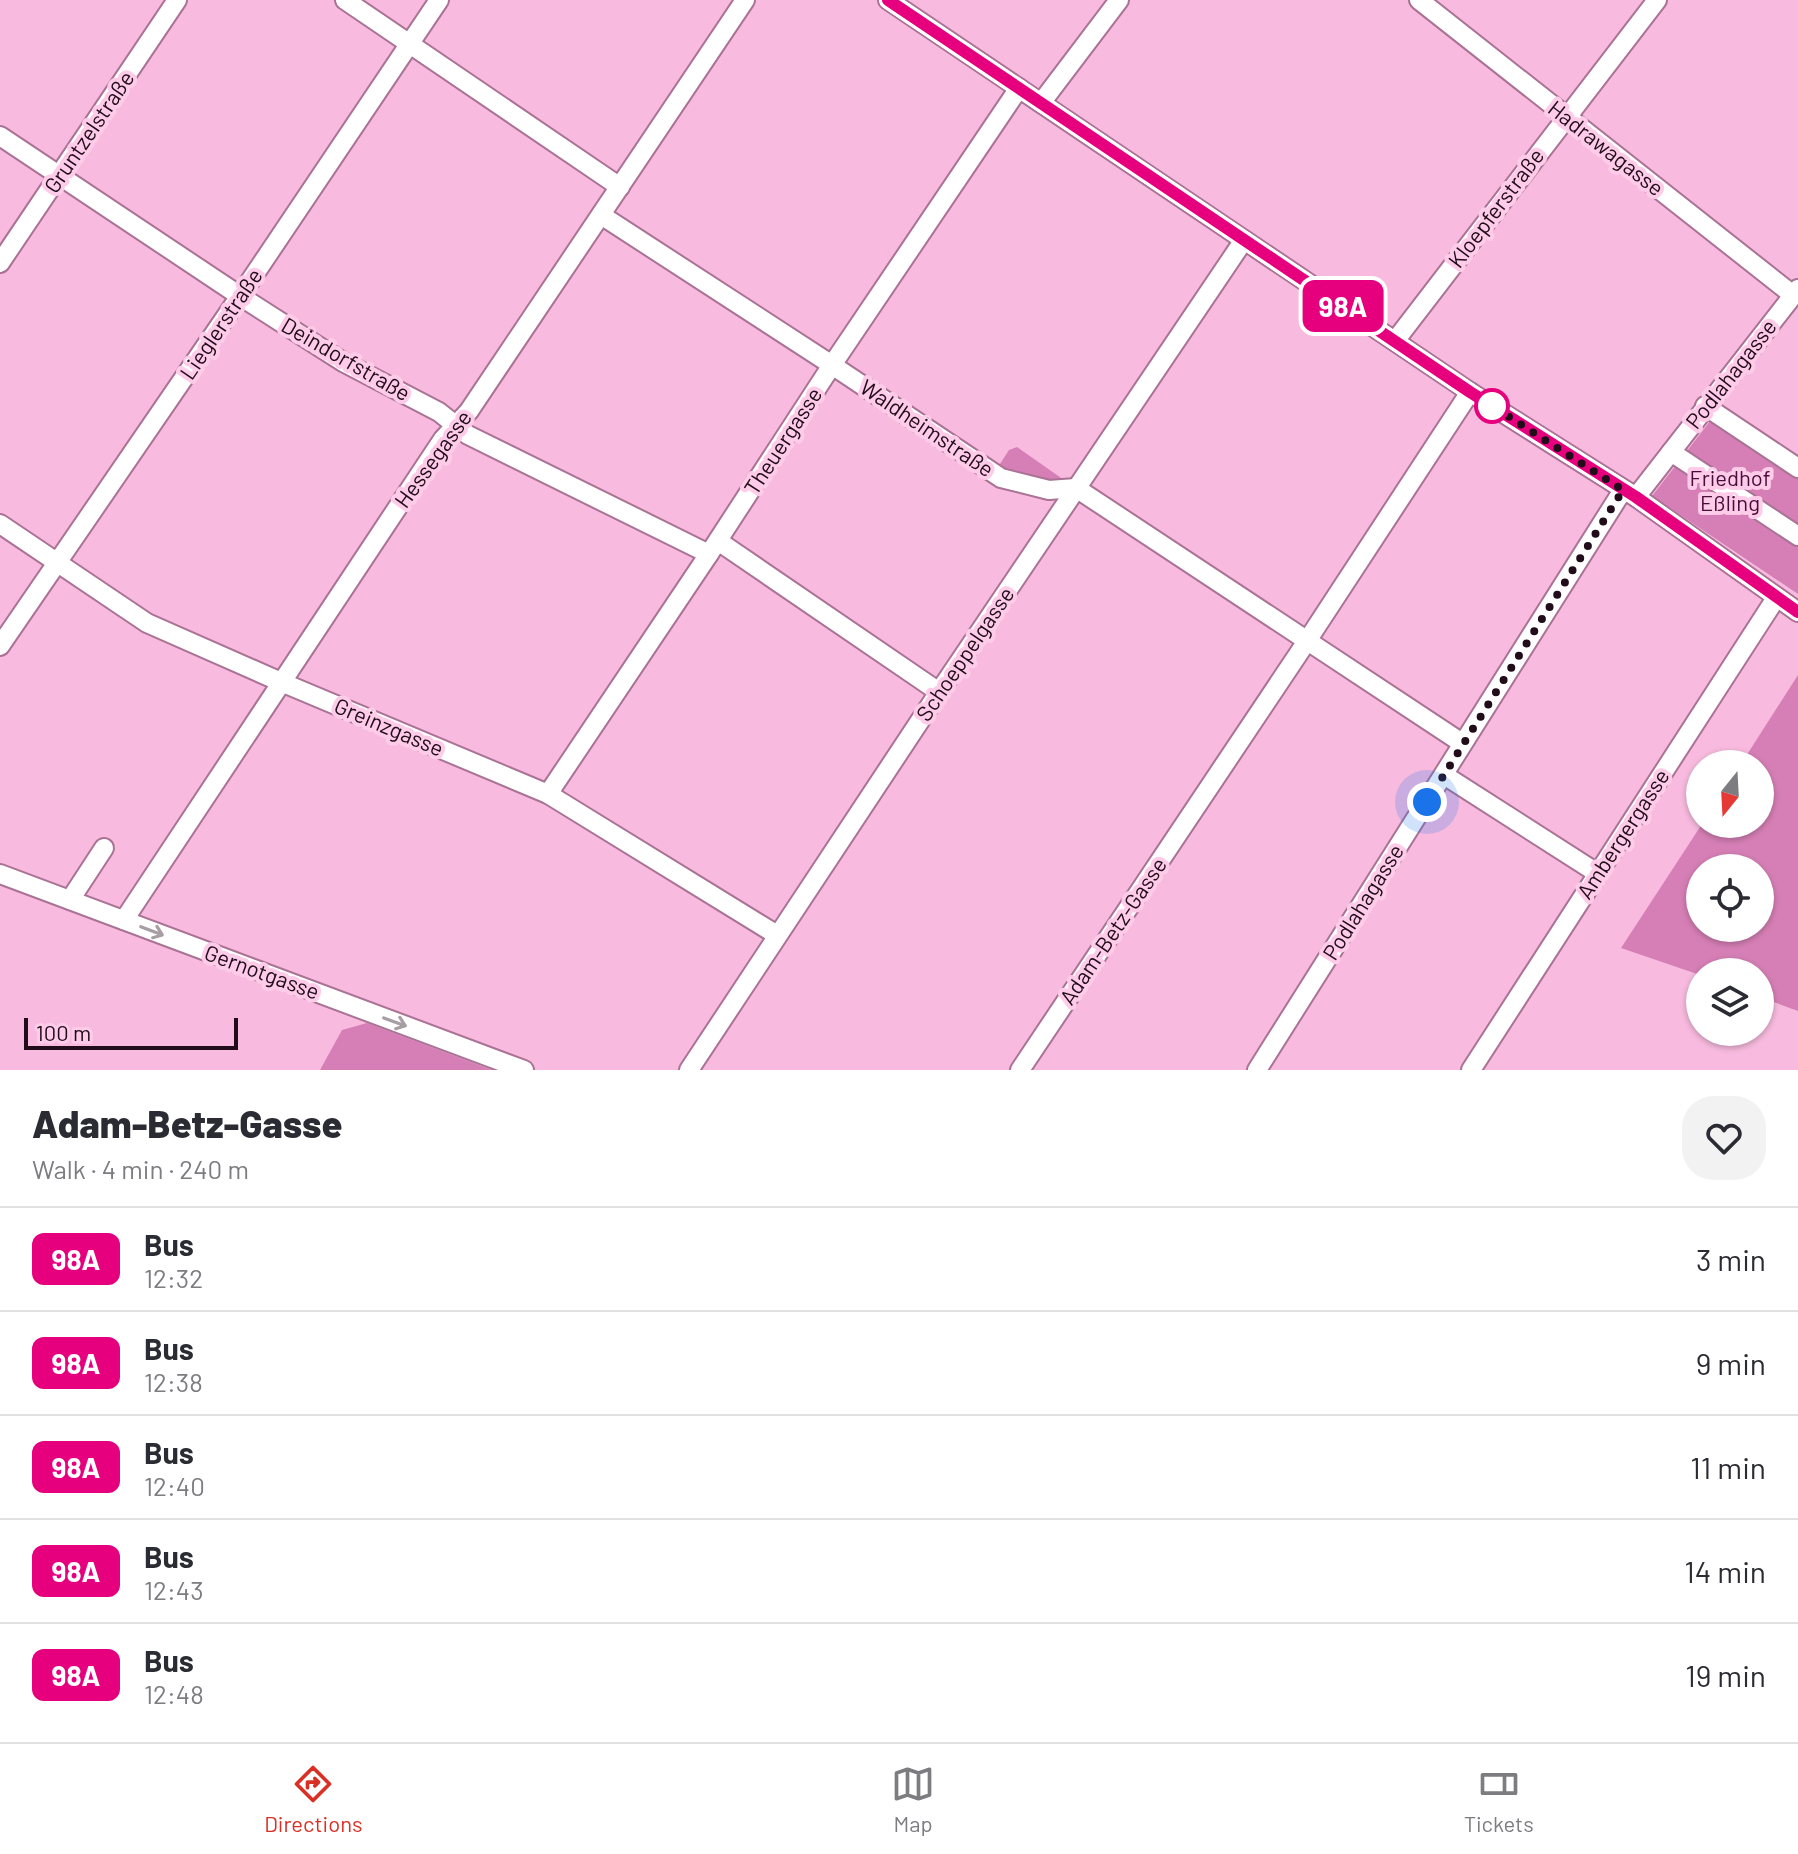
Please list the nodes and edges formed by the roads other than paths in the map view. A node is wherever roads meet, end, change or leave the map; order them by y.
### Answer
1 (177, 0) edge
2 (345, 0) edge
3 (439, 0) edge
4 (745, 0) edge
5 (888, 0) edge
6 (1119, 0) edge
7 (1419, 0) edge
8 (1657, 0) edge
9 (410, 44) junction
10 (1019, 88) junction
11 (1041, 103) junction
12 (1566, 117) junction
13 (0, 136) edge
14 (60, 176) junction
15 (620, 187) junction
16 (601, 215) junction
17 (1244, 240) junction
18 (0, 263) edge
19 (1796, 292) edge
20 (240, 296) junction
21 (1395, 341) junction
22 (832, 365) junction
23 (1470, 392) junction
24 (1705, 406) junction
25 (455, 425) junction
26 (1671, 452) junction
27 (1798, 468) edge
28 (1076, 488) junction
29 (1629, 494) junction
30 (0, 524) edge
31 (1798, 536) edge
32 (713, 547) junction
33 (57, 563) junction
34 (1776, 598) junction
35 (1798, 612) edge
36 (1307, 641) junction
37 (0, 646) edge
38 (281, 682) junction
39 (939, 692) junction
40 (1462, 743) junction
41 (1444, 775) junction
42 (548, 794) junction
43 (104, 848) dead end
44 (1597, 873) junction
45 (0, 874) edge
46 (70, 900) junction
47 (124, 920) junction
48 (777, 935) junction
49 (524, 1070) edge
50 (689, 1070) edge
51 (1020, 1070) edge
52 (1257, 1070) edge
53 (1471, 1070) edge

1 - 14 street, Gruntzelstraße
2 - 9 street
3 - 9 street, Lieglerstraße
4 - 15 street, Hessegasse
5 - 10 street
6 - 11 street
7 - 12 street, Hadrawagasse
8 - 12 street, Kloepferstraße
9 - 15 street
9 - 20 street, Lieglerstraße
10 - 11 street
10 - 22 street, Theuergasse
11 - 17 street
12 - 19 street, Hadrawagasse
12 - 21 street, Kloepferstraße
13 - 14 street, Deindorfstraße
14 - 18 street, Gruntzelstraße
14 - 20 street, Deindorfstraße
15 - 16 street, Hessegasse
16 - 22 street, Waldheimstraße
16 - 25 street, Hessegasse
17 - 21 street
17 - 28 street, Schoeppelgasse
19 - 24 street, Podlahagasse
20 - 25 street, Deindorfstraße
20 - 33 street, Lieglerstraße
21 - 23 street
22 - 28 street, Waldheimstraße
22 - 32 street, Theuergasse
23 - 29 street
23 - 36 street, Adam-Betz-Gasse
24 - 26 street, Podlahagasse
24 - 27 street
25 - 32 street, Deindorfstraße
25 - 38 street, Hessegasse
26 - 29 street, Podlahagasse
26 - 31 street
28 - 36 street
28 - 39 street, Schoeppelgasse
29 - 34 street
29 - 40 street, Podlahagasse
30 - 33 street, Greinzgasse
32 - 39 street, Deindorfstraße
32 - 42 street, Theuergasse
33 - 37 street, Lieglerstraße
33 - 38 street, Greinzgasse
34 - 35 street
34 - 44 street, Ambergergasse
36 - 40 street
36 - 51 street, Adam-Betz-Gasse
38 - 42 street, Greinzgasse
38 - 47 street, Hessegasse
39 - 48 street, Schoeppelgasse
40 - 41 street, Podlahagasse
41 - 44 street
41 - 52 street, Podlahagasse
42 - 48 street, Greinzgasse
43 - 46 street
44 - 53 street, Ambergergasse
45 - 46 street, Gernotgasse
46 - 47 street, Gernotgasse
47 -> 49 street, Gernotgasse
48 - 50 street, Schoeppelgasse

